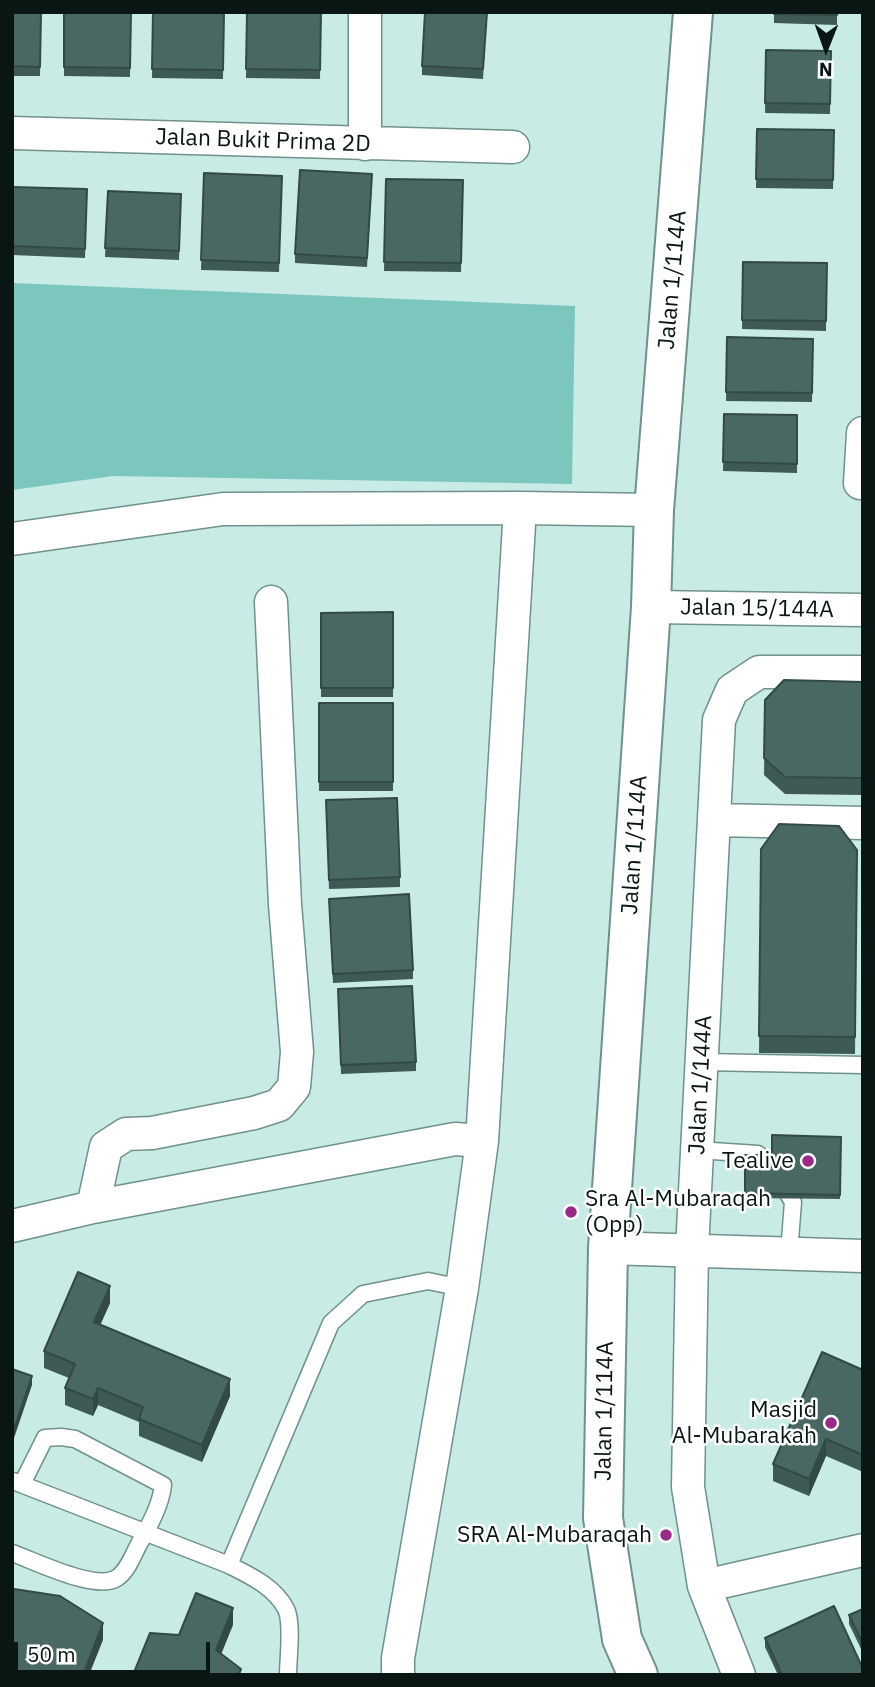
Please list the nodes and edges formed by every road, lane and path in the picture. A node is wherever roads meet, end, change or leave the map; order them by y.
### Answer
1 (365, 12) edge
2 (693, 12) edge
3 (12, 134) edge
4 (365, 144) junction
5 (513, 147) dead end
6 (863, 433) edge
7 (860, 482) dead end
8 (520, 508) junction
9 (654, 510) junction
10 (12, 539) edge
11 (271, 602) dead end
12 (651, 607) junction
13 (863, 610) edge
14 (863, 672) edge
15 (714, 820) junction
16 (863, 823) edge
17 (702, 1062) junction
18 (863, 1065) edge
19 (482, 1141) junction
20 (697, 1150) junction
21 (93, 1207) junction
22 (12, 1226) edge
23 (608, 1248) junction
24 (692, 1250) junction
25 (789, 1253) junction
26 (863, 1255) edge
27 (462, 1288) junction
28 (17, 1482) edge
29 (145, 1532) junction
30 (863, 1550) edge
31 (12, 1553) edge
32 (229, 1565) junction
33 (704, 1586) junction
34 (288, 1675) edge
35 (398, 1675) edge
36 (638, 1675) edge
37 (739, 1675) edge

1 - 4 street
2 - 9 street, Jalan 1/114A
3 - 4 street, Jalan Bukit Prima 2D
4 - 5 street, Jalan Bukit Prima 2D
6 - 7 street
8 - 9 street
8 - 10 street
8 - 19 street
9 - 12 street, Jalan 1/114A
11 - 21 street
12 - 13 street, Jalan 15/144A
12 - 23 street, Jalan 1/114A
14 - 15 street, Jalan 1/144A
15 - 16 street
15 - 17 street, Jalan 1/144A
17 - 18 lane
17 - 20 street, Jalan 1/144A
19 - 21 street
19 - 27 street
20 - 24 street, Jalan 1/144A
20 - 25 lane
21 - 22 street
23 - 24 street
23 - 36 street, Jalan 1/114A
24 - 25 street
24 - 33 street, Jalan 1/144A
25 - 26 street
27 - 32 lane
27 - 35 street
28 - 29 lane
28 - 29 lane
29 - 31 lane
29 - 32 lane
30 - 33 street
32 - 34 lane
33 - 37 street, Jalan 1/144A

